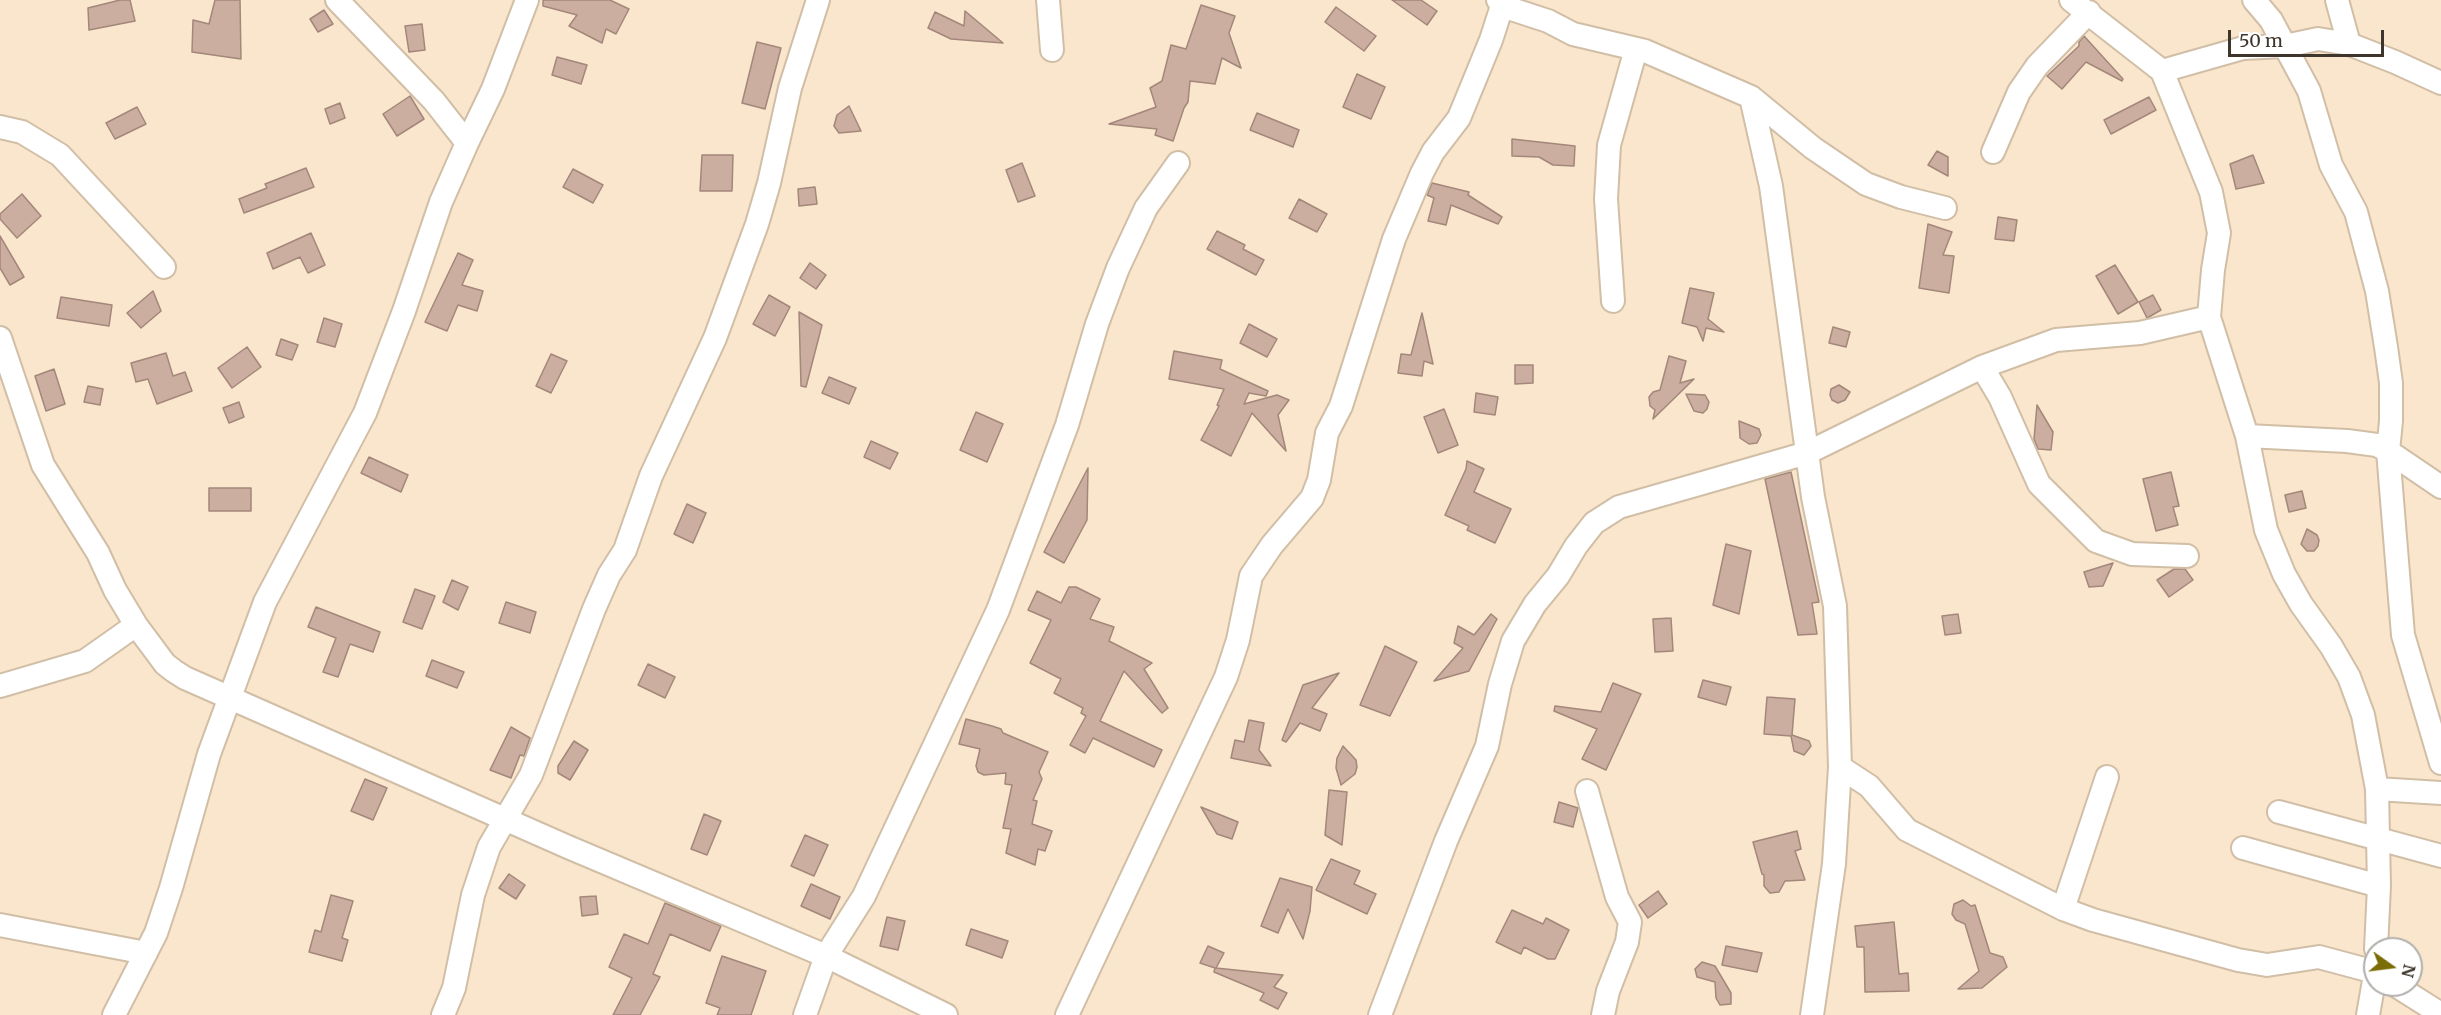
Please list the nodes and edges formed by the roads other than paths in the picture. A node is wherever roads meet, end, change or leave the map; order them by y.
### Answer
1 (337, 0) edge
2 (527, 0) edge
3 (818, 0) edge
4 (1048, 0) edge
5 (2254, 0) edge
6 (2337, 0) edge
7 (1500, 3) edge
8 (2080, 6) edge
9 (2349, 44) junction
10 (2285, 46) junction
11 (1636, 49) junction
12 (1052, 50) dead end
13 (2162, 71) junction
14 (2441, 83) edge
15 (1751, 97) junction
16 (0, 127) edge
17 (467, 143) junction
18 (1993, 152) dead end
19 (1178, 163) dead end
20 (1945, 208) dead end
21 (164, 267) dead end
22 (1613, 301) dead end
23 (2209, 317) junction
24 (0, 338) edge
25 (1982, 367) junction
26 (2247, 436) junction
27 (2388, 452) junction
28 (1807, 453) junction
29 (2441, 487) edge
30 (2187, 556) dead end
31 (136, 625) junction
32 (0, 686) edge
33 (229, 696) junction
34 (2441, 763) edge
35 (1839, 767) junction
36 (2107, 777) dead end
37 (2377, 789) junction
38 (1587, 791) dead end
39 (2441, 793) edge
40 (2279, 812) dead end
41 (506, 818) junction
42 (2379, 840) junction
43 (2243, 848) dead end
44 (2441, 856) edge
45 (2379, 886) junction
46 (2063, 909) junction
47 (0, 925) edge
48 (2377, 937) edge
49 (146, 953) junction
50 (826, 956) junction
51 (2363, 970) edge
52 (2371, 997) edge
53 (2415, 997) edge
54 (2441, 1014) edge
55 (114, 1015) edge
56 (443, 1015) edge
57 (805, 1015) edge
58 (946, 1015) edge
59 (1067, 1015) edge
60 (1380, 1015) edge
61 (1603, 1015) edge
62 (1812, 1015) edge
63 (2368, 1015) edge

1 - 17 street
2 - 17 street
3 - 41 street
4 - 12 street
5 - 10 street
6 - 9 street
7 - 11 street
7 - 59 street
8 - 13 street
8 - 18 street
9 - 10 street
9 - 14 street
10 - 13 street
10 - 27 street
11 - 15 street
11 - 22 street
13 - 23 street
15 - 20 street
15 - 28 street
16 - 21 street
17 - 33 street
19 - 50 street
23 - 25 street
23 - 26 street
24 - 31 street
25 - 28 street
25 - 30 street
26 - 27 street
26 - 37 street
27 - 29 street
27 - 34 street
28 - 35 street
28 - 60 street
31 - 32 street
31 - 33 street
33 - 41 street
33 - 49 street
35 - 46 street
35 - 62 street
36 - 46 street
37 - 39 street
37 - 42 street
38 - 61 street
40 - 42 street
41 - 50 street
41 - 56 street
42 - 44 street
42 - 45 street
43 - 45 street
45 - 48 street
46 - 51 street
47 - 49 street
49 - 55 street
50 - 57 street
50 - 58 street
52 - 63 street
53 - 54 street

